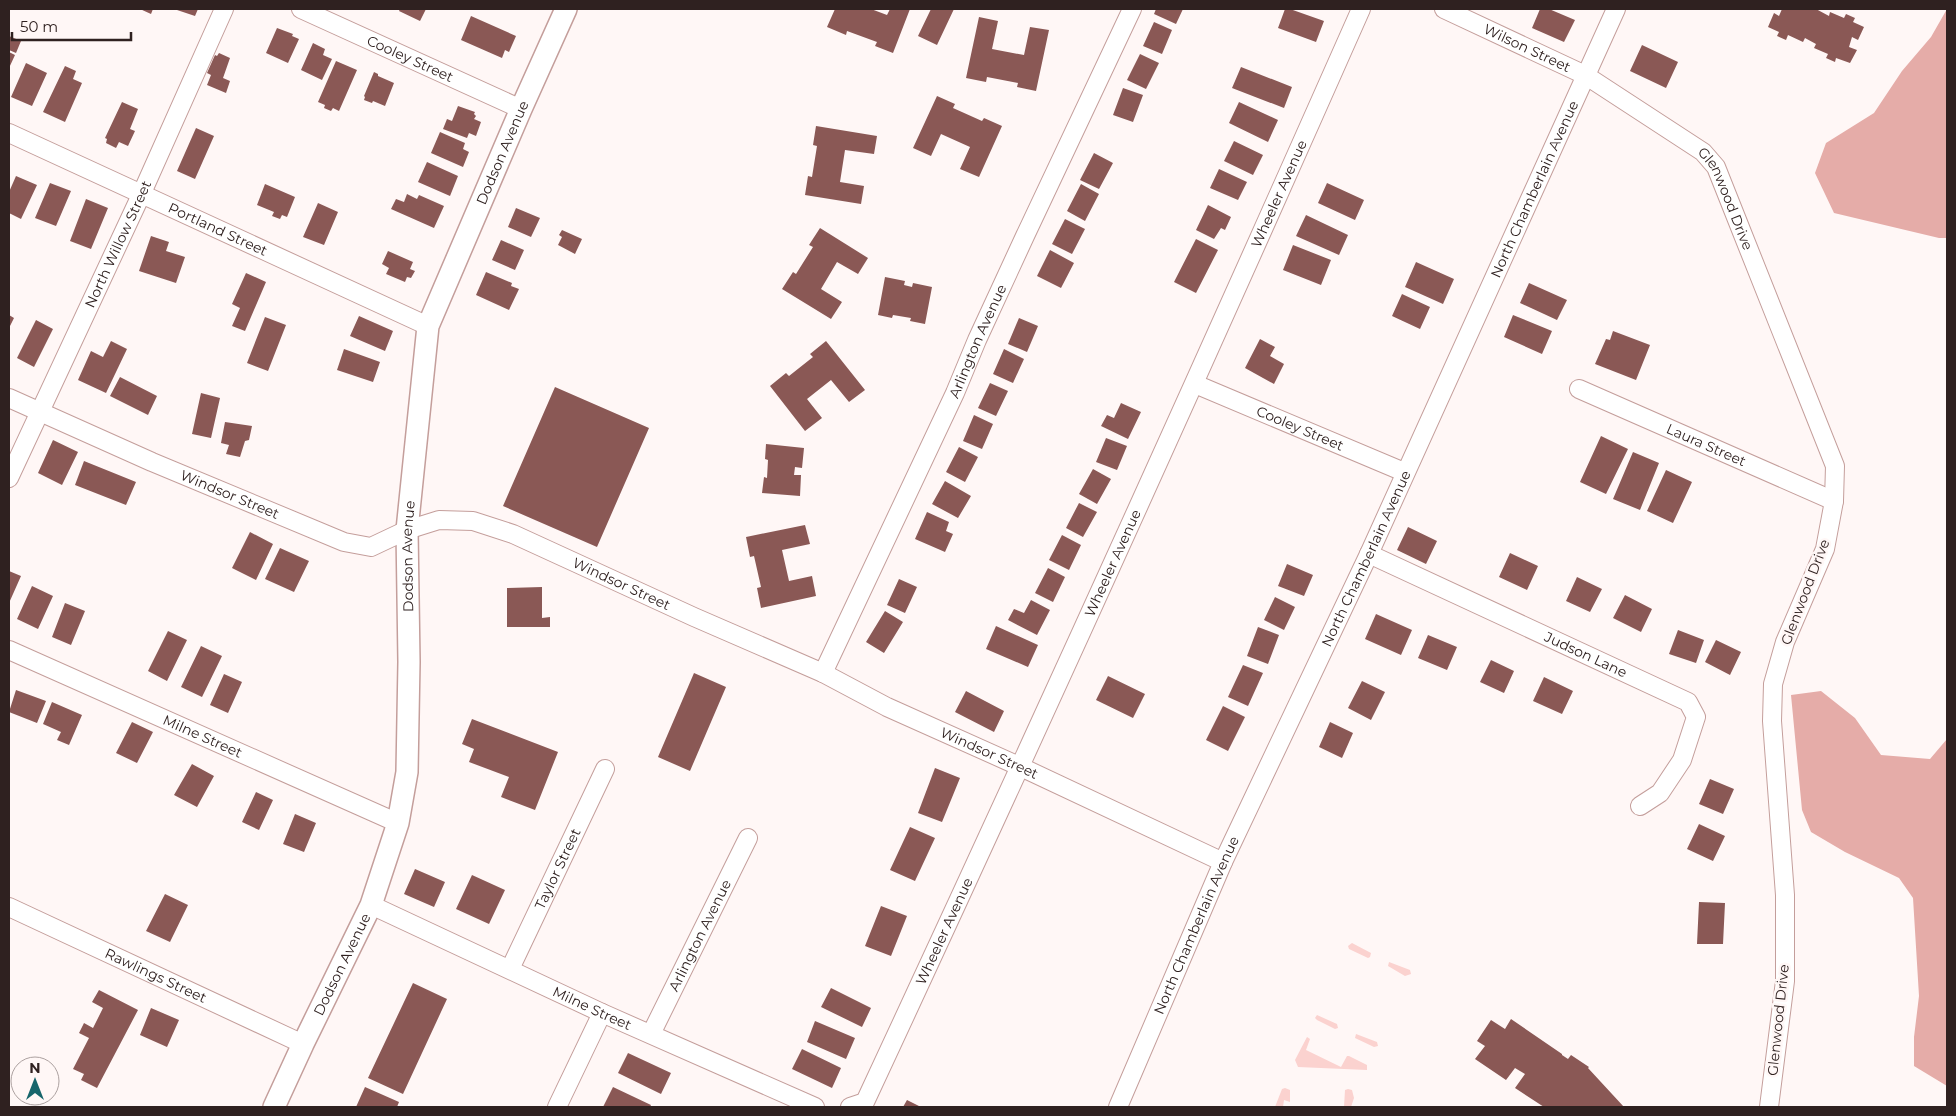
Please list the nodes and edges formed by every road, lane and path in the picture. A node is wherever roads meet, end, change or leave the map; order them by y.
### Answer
1 (224, 9) edge
2 (301, 9) edge
3 (566, 9) edge
4 (1132, 9) edge
5 (1362, 9) edge
6 (1444, 9) edge
7 (1616, 9) edge
8 (1585, 75) junction
9 (521, 109) junction
10 (9, 134) edge
11 (141, 195) junction
12 (428, 326) junction
13 (1195, 384) junction
14 (1579, 389) dead end
15 (9, 398) edge
16 (39, 411) junction
17 (1404, 472) junction
18 (9, 478) edge
19 (1834, 501) junction
20 (407, 530) junction
21 (1369, 554) junction
22 (9, 650) edge
23 (823, 673) junction
24 (1021, 767) junction
25 (605, 769) dead end
26 (1640, 806) dead end
27 (398, 823) junction
28 (748, 838) dead end
29 (1223, 862) junction
30 (371, 906) junction
31 (9, 907) edge
32 (510, 969) junction
33 (602, 1013) junction
34 (651, 1034) junction
35 (303, 1044) junction
36 (274, 1107) edge
37 (557, 1107) edge
38 (815, 1107) edge
39 (850, 1107) edge
40 (1118, 1107) edge
41 (1769, 1107) edge

1 - 11 street, North Willow Street
2 - 9 street, Cooley Street
3 - 9 main road, Dodson Avenue
4 - 23 street, Arlington Avenue
5 - 13 street, Wheeler Avenue
6 - 8 street, Wilson Street
7 - 8 street, North Chamberlain Avenue
8 - 17 street, North Chamberlain Avenue
8 - 19 street, Glenwood Drive
9 - 12 main road, Dodson Avenue
10 - 11 street, Portland Street
11 - 12 street, Portland Street
11 - 16 street, North Willow Street
12 - 20 main road, Dodson Avenue
13 - 17 street, Cooley Street
13 - 24 street, Wheeler Avenue
14 - 19 street, Laura Street
15 - 16 street, Windsor Street
16 - 18 street, North Willow Street
16 - 20 street, Windsor Street
17 - 21 street, North Chamberlain Avenue
19 - 41 street, Glenwood Drive
20 - 23 street, Windsor Street
20 - 27 main road, Dodson Avenue
21 - 26 street, Judson Lane
21 - 29 street, North Chamberlain Avenue
22 - 27 street, Milne Street
23 - 24 street, Windsor Street
24 - 29 street, Windsor Street
24 - 39 street, Wheeler Avenue
25 - 32 street, Taylor Street
27 - 30 main road, Dodson Avenue
28 - 34 street, Arlington Avenue
29 - 40 street, North Chamberlain Avenue
30 - 32 street, Milne Street
30 - 35 main road, Dodson Avenue
31 - 35 street, Rawlings Street
32 - 33 street, Milne Street
33 - 34 street, Milne Street
33 - 37 street
34 - 38 street, Milne Street
35 - 36 main road, Dodson Avenue

